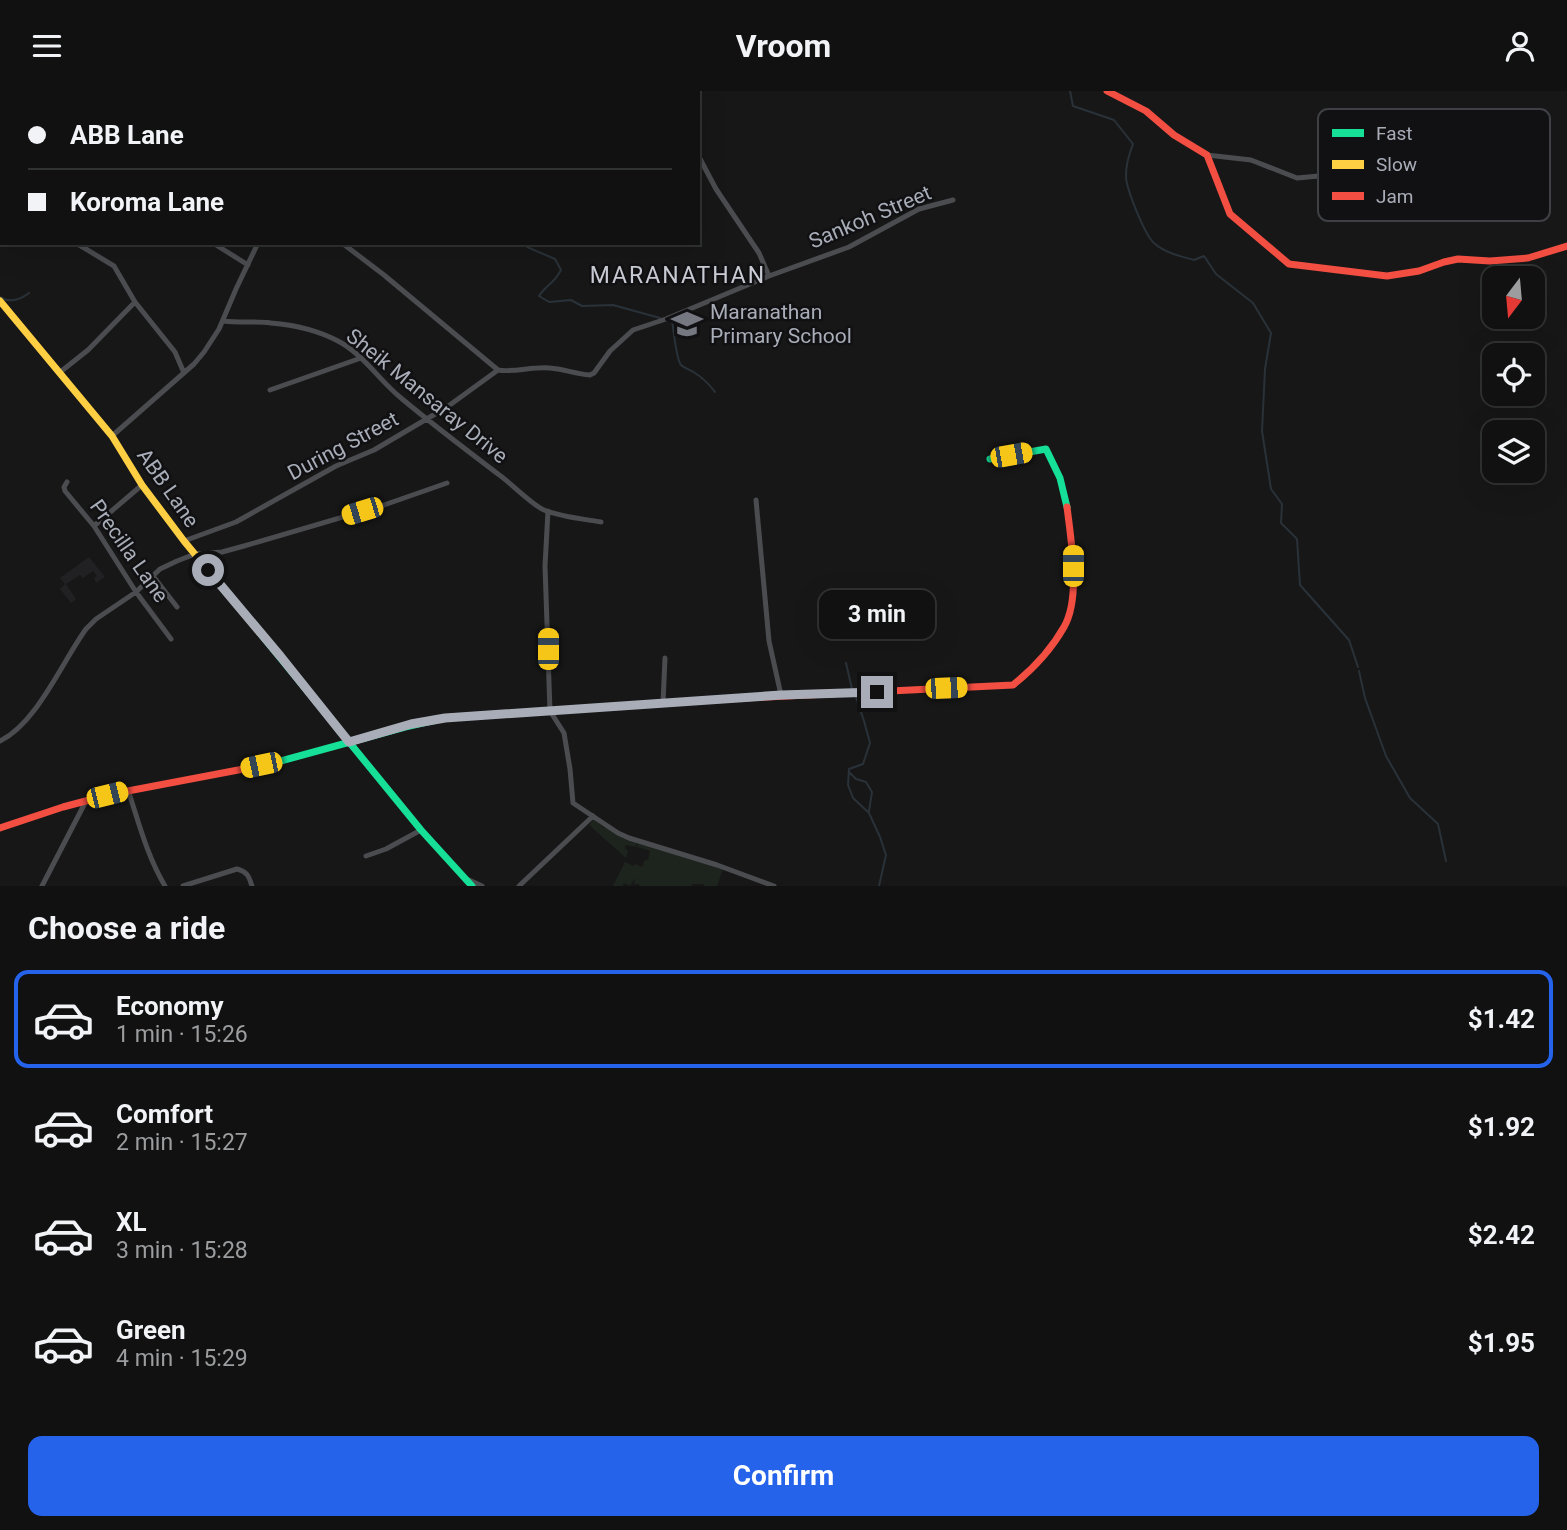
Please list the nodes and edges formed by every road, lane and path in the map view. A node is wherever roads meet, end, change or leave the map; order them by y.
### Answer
1 (1107, 91) edge
2 (1207, 155) junction
3 (700, 159) edge
4 (1318, 176) edge
5 (953, 200) dead end
6 (79, 245) edge
7 (216, 245) edge
8 (257, 245) edge
9 (345, 245) edge
10 (1567, 246) edge
11 (248, 265) junction
12 (769, 276) junction
13 (0, 301) edge
14 (135, 302) junction
15 (223, 321) junction
16 (361, 358) junction
17 (498, 370) junction
18 (59, 373) junction
19 (184, 373) junction
20 (270, 390) dead end
21 (426, 420) junction
22 (112, 436) junction
23 (990, 459) dead end
24 (67, 482) dead end
25 (447, 483) dead end
26 (142, 485) junction
27 (756, 500) dead end
28 (548, 511) junction
29 (601, 522) dead end
30 (94, 526) junction
31 (184, 541) junction
32 (195, 554) junction
33 (153, 576) junction
34 (136, 592) junction
35 (177, 607) dead end
36 (172, 639) dead end
37 (664, 658) dead end
38 (781, 695) junction
39 (663, 703) junction
40 (550, 711) junction
41 (0, 741) edge
42 (349, 742) junction
43 (128, 790) junction
44 (86, 800) junction
45 (593, 816) junction
46 (0, 828) edge
47 (421, 830) junction
48 (366, 856) dead end
49 (466, 879) junction
50 (42, 886) edge
51 (164, 886) edge
52 (183, 886) edge
53 (252, 886) edge
54 (472, 886) edge
55 (482, 886) edge
56 (519, 886) edge
57 (774, 886) edge

1 - 2 street
2 - 4 street
2 - 10 street
3 - 12 street
5 - 12 street, Sankoh Street
6 - 14 street
7 - 11 street
8 - 11 street
9 - 17 street
11 - 15 street
12 - 17 street, Sankoh Street
13 - 18 street, ABB Lane
14 - 18 street
14 - 19 street
15 - 16 street, Sheik Mansaray Drive
15 - 19 street
16 - 20 street
16 - 21 street, Sheik Mansaray Drive
17 - 21 street, During Street
18 - 22 street, ABB Lane
19 - 22 street
21 - 28 street, Sheik Mansaray Drive
21 - 31 street, During Street
22 - 26 street, ABB Lane
23 - 38 street
24 - 30 street, Precilla Lane
25 - 32 street
26 - 30 street
26 - 31 street, ABB Lane
27 - 38 street
28 - 29 street, Sheik Mansaray Drive
28 - 40 street
30 - 34 street, Precilla Lane
31 - 32 street, ABB Lane
32 - 33 street
32 - 42 street, ABB Lane
33 - 34 street
33 - 35 street
34 - 36 street, Precilla Lane
34 - 41 street
37 - 39 street
38 - 39 street
39 - 40 street
40 - 42 street
40 - 45 street
42 - 43 street
42 - 47 street, ABB Lane
43 - 44 street
43 - 51 street
44 - 46 street
44 - 50 street
45 - 56 street
45 - 57 street
47 - 48 street
47 - 49 street, ABB Lane
49 - 54 street, ABB Lane
49 - 55 street
52 - 53 street

